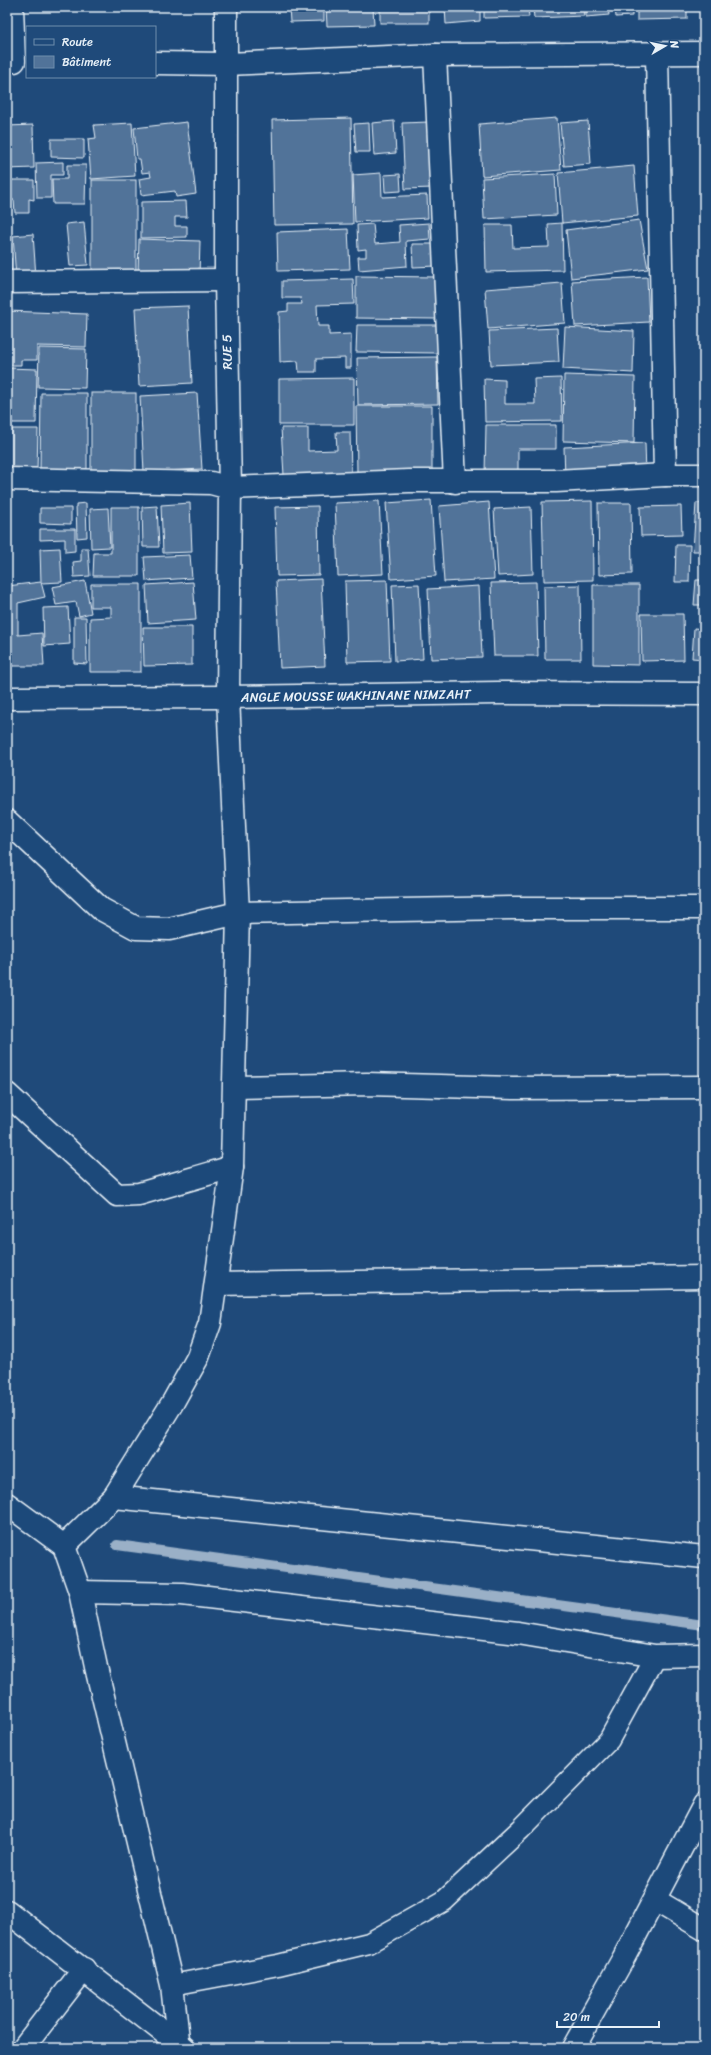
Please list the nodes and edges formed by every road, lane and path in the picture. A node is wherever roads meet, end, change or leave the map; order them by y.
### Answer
1 (12, 7) edge
2 (226, 7) edge
3 (704, 53) edge
4 (657, 54) junction
5 (435, 55) junction
6 (16, 61) edge
7 (156, 63) edge
8 (226, 64) junction
9 (226, 280) junction
10 (7, 282) edge
11 (665, 475) junction
12 (704, 475) edge
13 (7, 480) edge
14 (455, 482) junction
15 (230, 488) junction
16 (704, 694) edge
17 (228, 697) junction
18 (7, 698) edge
19 (7, 821) edge
20 (704, 908) edge
21 (238, 913) junction
22 (236, 1087) junction
23 (704, 1087) edge
24 (7, 1094) edge
25 (232, 1167) junction
26 (704, 1277) edge
27 (216, 1284) junction
28 (114, 1497) junction
29 (7, 1504) edge
30 (64, 1546) junction
31 (704, 1557) edge
32 (80, 1592) junction
33 (655, 1656) junction
34 (704, 1656) edge
35 (704, 1805) edge
36 (655, 1900) junction
37 (7, 1912) edge
38 (704, 1929) edge
39 (84, 1970) junction
40 (172, 1985) junction
41 (180, 2047) edge
42 (23, 2048) edge
43 (574, 2048) edge

1 - 6 street
2 - 8 street, RUE 5
3 - 4 street
4 - 5 street
4 - 11 street
5 - 8 street
5 - 14 street
7 - 8 street
8 - 9 street, RUE 5
9 - 10 street
9 - 15 street, RUE 5
11 - 12 street
11 - 14 street
13 - 15 street
14 - 15 street
15 - 17 street, RUE 5
16 - 17 street, ANGLE MOUSSE WAKHINANE NIMZAHT
17 - 18 street, ANGLE MOUSSE WAKHINANE NIMZAHT
17 - 21 street, RUE 5
19 - 21 street
20 - 21 street
21 - 22 street, RUE 5
22 - 23 street
22 - 25 street, RUE 5
24 - 25 street
25 - 27 street, RUE 5
26 - 27 street
27 - 28 street, RUE 5
28 - 30 street, RUE 5
28 - 31 street
29 - 30 street
30 - 32 street
32 - 33 street
32 - 40 street
33 - 34 street
33 - 40 lane
35 - 36 street
36 - 38 street
36 - 43 street
37 - 39 street
39 - 41 street
39 - 42 street
40 - 41 street

